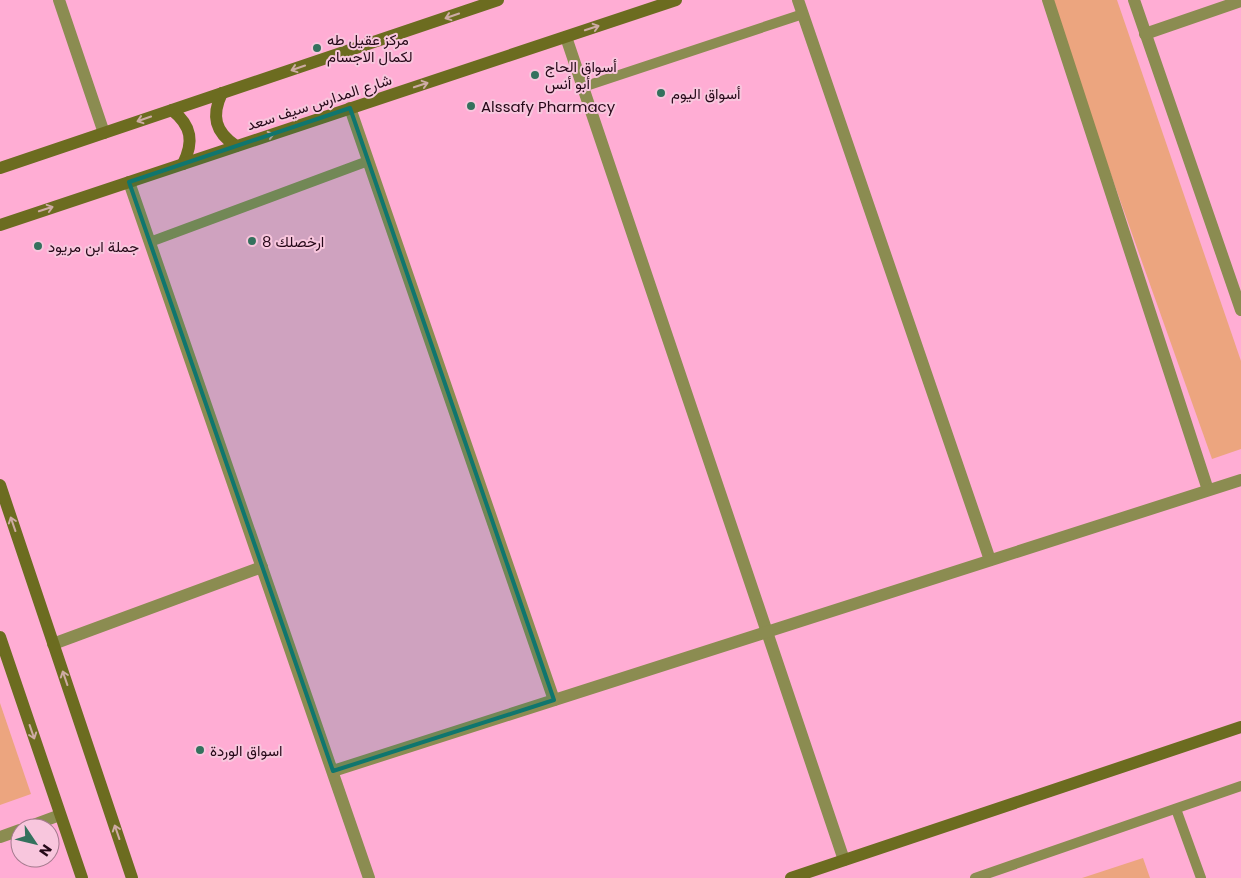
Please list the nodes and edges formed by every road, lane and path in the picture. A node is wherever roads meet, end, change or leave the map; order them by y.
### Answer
1 (60, 0) edge
2 (498, 0) edge
3 (676, 0) edge
4 (798, 0) edge
5 (1048, 0) edge
6 (1134, 0) edge
7 (1241, 2) edge
8 (803, 14) junction
9 (1145, 34) junction
10 (566, 37) junction
11 (583, 87) junction
12 (222, 93) junction
13 (350, 108) junction
14 (172, 110) junction
15 (104, 133) junction
16 (236, 146) junction
17 (368, 161) junction
18 (183, 164) junction
19 (0, 168) edge
20 (129, 182) junction
21 (0, 224) edge
22 (150, 242) junction
23 (1241, 310) edge
24 (1241, 480) edge
25 (0, 485) edge
26 (1208, 490) junction
27 (990, 560) junction
28 (262, 567) junction
29 (767, 632) junction
30 (0, 637) edge
31 (54, 644) junction
32 (554, 700) junction
33 (1241, 726) edge
34 (333, 771) junction
35 (1241, 786) edge
36 (1176, 809) junction
37 (60, 815) junction
38 (52, 818) edge
39 (844, 860) junction
40 (82, 878) edge
41 (132, 878) edge
42 (369, 878) edge
43 (791, 878) edge
44 (976, 878) edge
45 (1201, 878) edge

1 - 15 street
2 -> 12 main road
10 -> 3 main road, شارع المدارس سيف سعد
4 - 8 street
5 - 26 street
6 - 9 street
7 - 9 street
8 - 11 lane
8 - 27 street
9 - 23 street
10 - 11 street
13 -> 10 main road, شارع المدارس سيف سعد
11 - 29 street
12 - 14 main road
12 - 16 main road
16 -> 13 main road, شارع المدارس سيف سعد
13 - 17 street
14 -> 15 main road
14 - 18 main road
15 - 19 main road
16 - 18 main road, شارع المدارس سيف سعد
17 - 22 lane
17 - 32 street
18 - 20 main road, شارع المدارس سيف سعد
21 -> 20 main road, شارع المدارس سيف سعد
20 - 22 street
22 - 28 street
24 - 26 street
31 -> 25 main road
26 - 27 street
27 - 29 street
28 - 31 street
28 - 34 street
29 - 32 street
29 - 39 street
30 -> 37 main road
41 -> 31 main road
32 - 34 street
33 - 39 main road
34 - 42 street
35 - 36 lane
36 - 44 lane
36 - 45 lane
37 - 38 street
37 - 40 main road
39 - 43 main road

